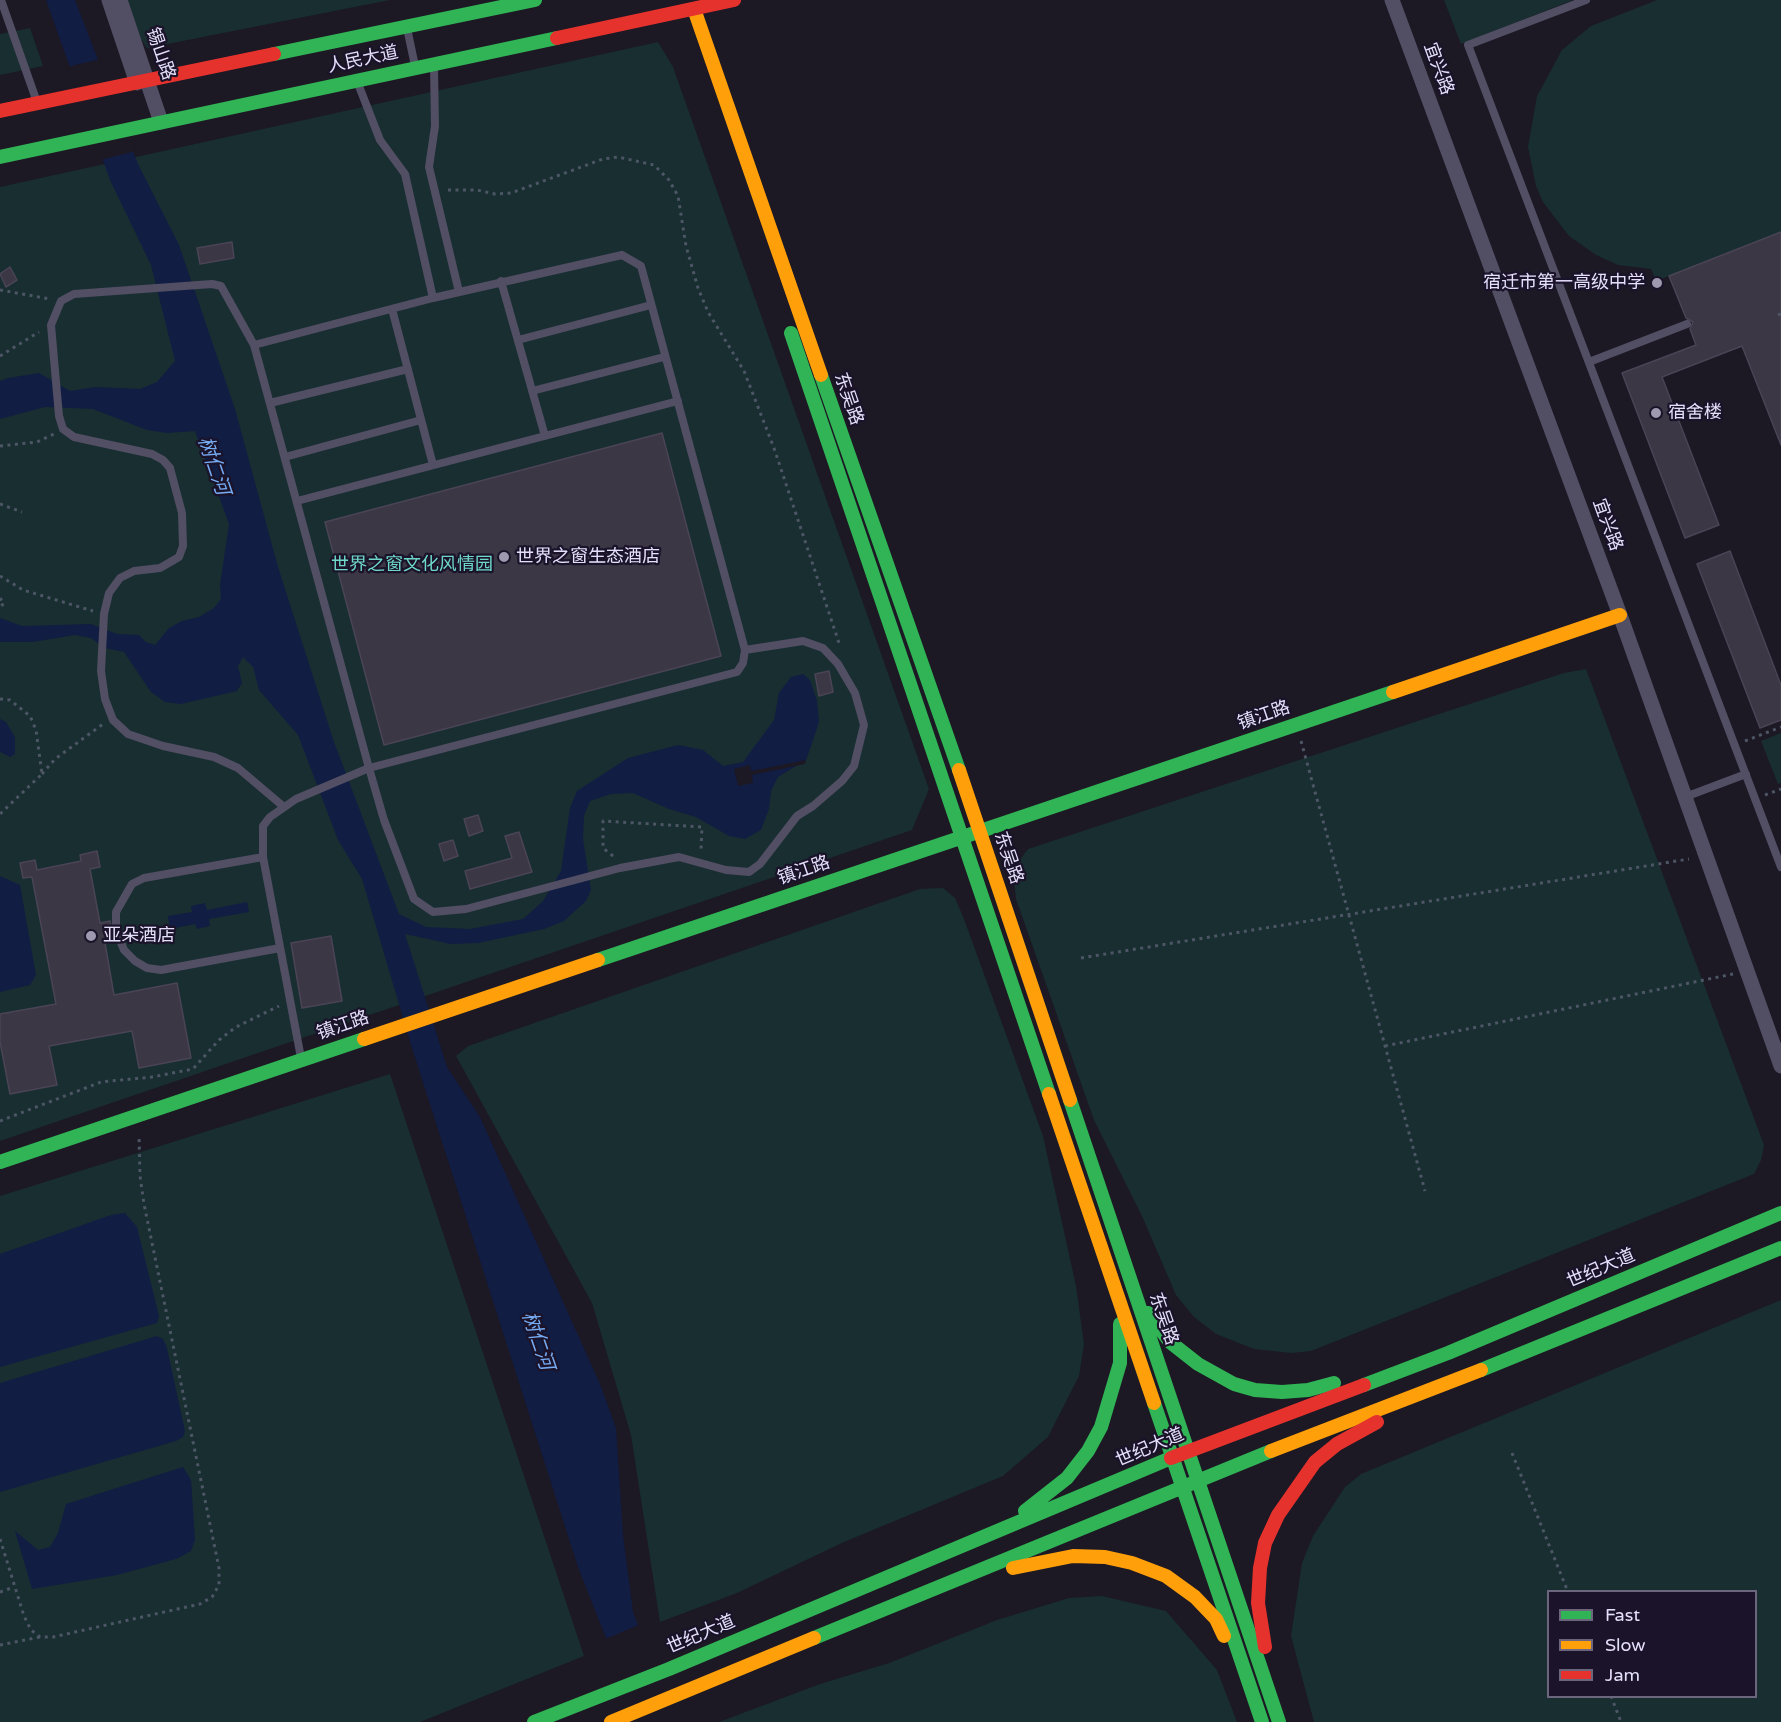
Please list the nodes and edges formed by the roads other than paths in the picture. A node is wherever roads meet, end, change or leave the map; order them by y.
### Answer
1 (1, 0) edge
2 (109, 0) edge
3 (120, 0) edge
4 (535, 0) edge
5 (734, 0) edge
6 (1392, 0) edge
7 (1586, 0) edge
8 (688, 10) junction
9 (3, 16) edge
10 (406, 27) junction
11 (434, 63) junction
12 (415, 68) junction
13 (357, 80) junction
14 (143, 81) junction
15 (38, 103) junction
16 (0, 111) edge
17 (161, 122) junction
18 (0, 156) edge
19 (501, 281) junction
20 (459, 292) junction
21 (433, 298) junction
22 (651, 305) junction
23 (392, 309) junction
24 (1687, 324) dead end
25 (518, 340) junction
26 (254, 345) junction
27 (664, 357) junction
28 (1589, 362) junction
29 (408, 369) junction
30 (532, 391) junction
31 (678, 401) junction
32 (270, 403) junction
33 (421, 420) junction
34 (545, 436) junction
35 (285, 457) junction
36 (433, 465) junction
37 (297, 501) junction
38 (1620, 615) junction
39 (745, 650) junction
40 (369, 768) junction
41 (1746, 774) junction
42 (1685, 797) junction
43 (284, 807) junction
44 (980, 831) junction
45 (962, 837) junction
46 (264, 857) junction
47 (1781, 867) edge
48 (280, 948) junction
49 (302, 1060) junction
50 (1781, 1066) edge
51 (0, 1162) edge
52 (1781, 1213) edge
53 (1781, 1248) edge
54 (1137, 1299) junction
55 (1120, 1306) junction
56 (1448, 1353) junction
57 (1454, 1381) junction
58 (1188, 1451) junction
59 (1172, 1458) junction
60 (1198, 1479) junction
61 (1182, 1486) junction
62 (983, 1538) junction
63 (846, 1627) junction
64 (1260, 1715) edge
65 (1277, 1716) edge
66 (534, 1722) edge
67 (611, 1722) edge

1 - 9 lane
2 - 14 street, 锡山路
3 - 14 street, 锡山路
4 - 10 street, 人民大道
5 - 8 street, 人民大道
6 - 38 street, 宜兴路
7 - 28 lane
8 - 11 street, 人民大道
8 - 44 street, 东吴路
8 - 45 street, 东吴路
9 - 15 lane
10 - 12 lane
10 - 14 street, 人民大道
11 - 12 street, 人民大道
11 - 20 lane
12 - 13 street, 人民大道
13 - 17 street, 人民大道
13 - 21 lane
14 - 15 street, 人民大道
14 - 17 street, 锡山路
15 - 16 street, 人民大道
17 - 18 street, 人民大道
19 - 20 lane
19 - 22 lane
19 - 25 lane
20 - 21 lane
21 - 23 lane
22 - 25 lane
22 - 27 lane
23 - 26 lane
23 - 29 lane
24 - 28 lane
25 - 30 lane
26 - 32 lane
26 - 43 lane
27 - 30 lane
27 - 31 lane
28 - 41 lane
29 - 32 lane
29 - 33 lane
30 - 34 lane
31 - 34 lane
31 - 39 lane
32 - 35 lane
33 - 35 lane
33 - 36 lane
34 - 36 lane
35 - 37 lane
36 - 37 lane
37 - 40 lane
38 - 42 street, 宜兴路
38 - 44 street, 镇江路
39 - 40 lane
39 - 40 lane
40 - 43 lane
41 - 42 lane
41 - 47 lane
42 - 50 street, 宜兴路
43 - 46 lane
44 - 45 street, 镇江路
44 - 54 street, 东吴路
45 - 49 street, 镇江路
45 - 55 street, 东吴路
46 - 48 lane
46 - 48 lane
48 - 49 lane
49 - 51 street, 镇江路
52 - 56 street, 世纪大道
53 - 57 street
54 - 56 street
54 - 58 street, 东吴路
55 - 59 street, 东吴路
55 - 62 street
56 - 58 street, 世纪大道
57 - 60 street
57 - 65 street
58 - 59 street, 世纪大道
58 - 60 street, 东吴路
59 - 61 street, 东吴路
59 - 62 street, 世纪大道
60 - 61 street
60 - 65 street, 东吴路
61 - 63 street
61 - 64 street, 东吴路
62 - 66 street, 世纪大道
63 - 64 street
63 - 67 street

